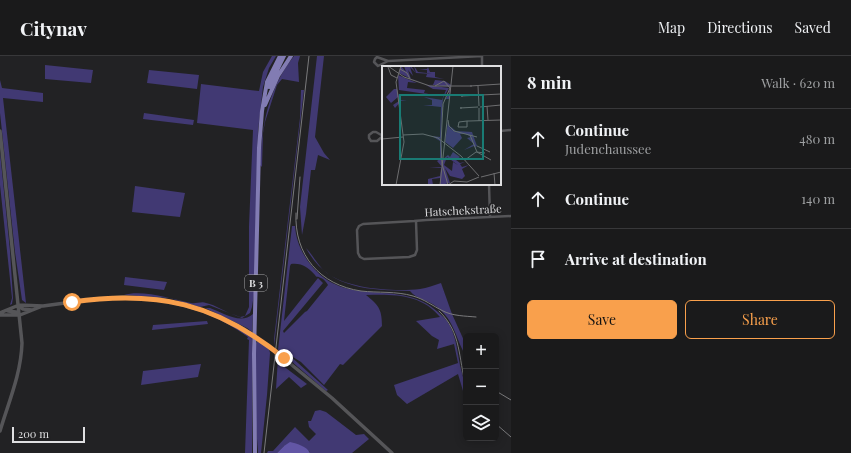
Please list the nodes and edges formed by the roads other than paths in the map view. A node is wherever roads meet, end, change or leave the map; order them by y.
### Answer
1 (280, 56) edge
2 (284, 56) edge
3 (291, 56) edge
4 (482, 56) edge
5 (388, 61) junction
6 (265, 95) junction
7 (262, 111) junction
8 (511, 130) edge
9 (0, 131) edge
10 (501, 131) edge
11 (382, 135) edge
12 (382, 137) edge
13 (488, 185) edge
14 (511, 216) edge
15 (490, 217) junction
16 (416, 221) junction
17 (18, 297) junction
18 (18, 306) junction
19 (33, 308) junction
20 (6, 311) junction
21 (0, 314) edge
22 (20, 315) junction
23 (0, 430) edge
24 (255, 453) edge
25 (392, 453) edge

1 - 6 main road, B 3
2 - 6 main road, B 3
3 - 7 main road, B 3
4 - 5 street
5 - 5 street
6 - 7 main road, B 3
7 - 24 main road, B 3
8 - 10 street
9 - 17 main road
11 - 12 street
13 - 15 street
14 - 15 street, Hatschekstraße
15 - 16 street, Hatschekstraße
16 - 16 street, Hatschekstraße
17 - 18 main road
17 - 19 main road
18 - 19 main road
18 - 20 main road
18 - 22 main road
19 - 22 main road
19 - 25 main road
20 - 21 main road
20 - 22 main road
21 - 22 main road
22 - 23 main road

